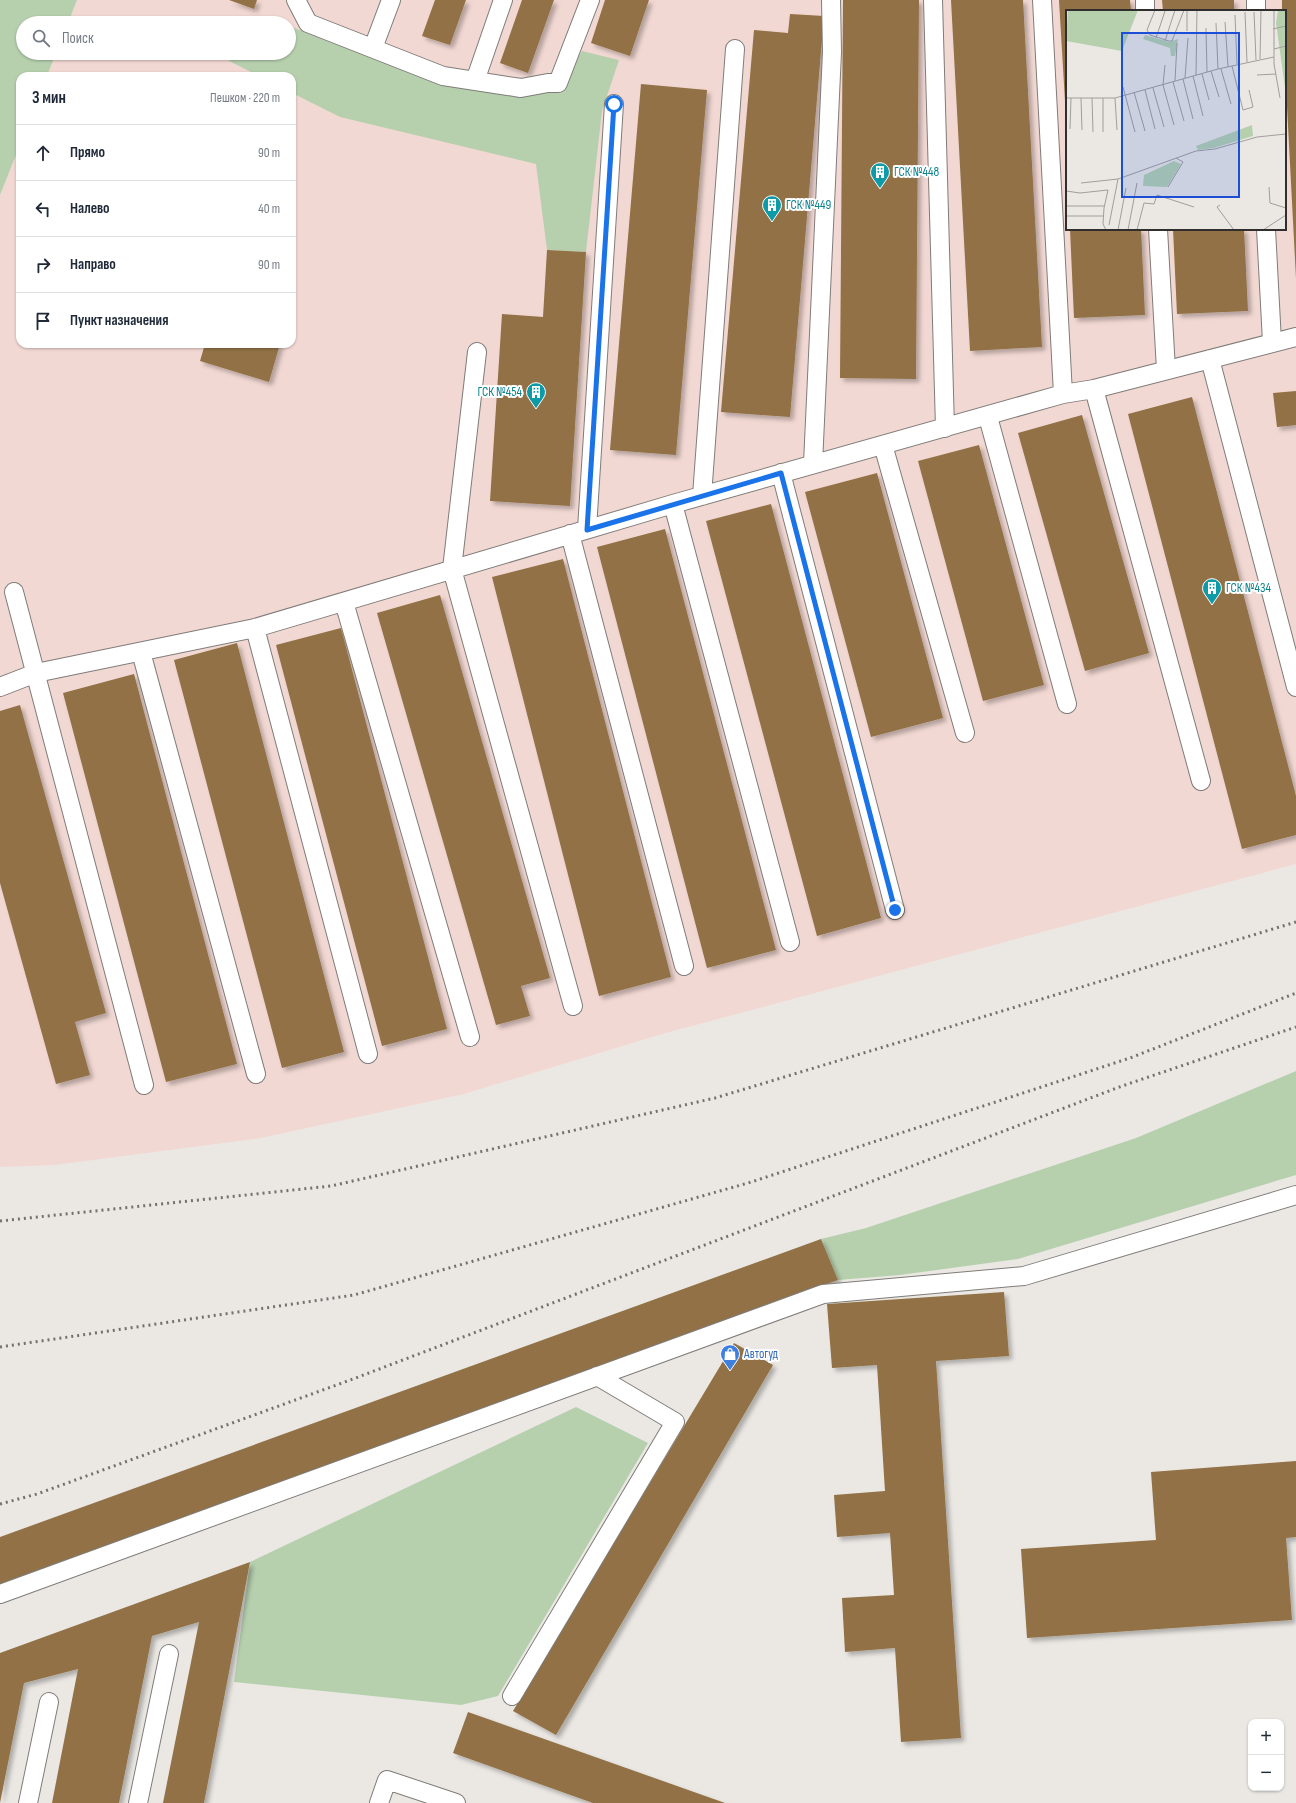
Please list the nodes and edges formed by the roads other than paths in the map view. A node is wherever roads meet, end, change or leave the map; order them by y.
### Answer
1 (296, 0) edge
2 (391, 0) edge
3 (502, 0) edge
4 (590, 0) edge
5 (831, 0) edge
6 (933, 0) edge
7 (1042, 0) edge
8 (373, 48) junction
9 (735, 49) dead end
10 (475, 81) junction
11 (614, 104) dead end
12 (1158, 230) edge
13 (1266, 230) edge
14 (1296, 337) edge
15 (1272, 342) junction
16 (477, 352) dead end
17 (1210, 359) junction
18 (1166, 370) junction
19 (1094, 389) junction
20 (1063, 394) junction
21 (988, 417) junction
22 (944, 428) junction
23 (883, 445) junction
24 (814, 464) junction
25 (781, 473) junction
26 (702, 496) junction
27 (673, 504) junction
28 (578, 532) junction
29 (452, 569) junction
30 (14, 592) dead end
31 (344, 602) junction
32 (256, 628) junction
33 (140, 652) junction
34 (36, 673) junction
35 (0, 687) edge
36 (1296, 687) edge
37 (1067, 704) dead end
38 (965, 733) dead end
39 (1201, 781) dead end
40 (895, 910) dead end
41 (790, 942) dead end
42 (684, 966) dead end
43 (573, 1006) dead end
44 (470, 1037) dead end
45 (368, 1054) dead end
46 (256, 1074) dead end
47 (144, 1085) dead end
48 (1296, 1195) edge
49 (597, 1376) junction
50 (0, 1594) edge
51 (169, 1654) dead end
52 (512, 1696) dead end
53 (49, 1702) dead end
54 (28, 1803) edge
55 (138, 1803) edge
56 (379, 1803) edge
57 (456, 1803) edge

1 - 8 lane
2 - 8 lane
3 - 10 lane
4 - 10 lane
5 - 24 lane
6 - 22 lane
7 - 20 lane
8 - 10 lane
9 - 26 lane
11 - 28 lane
12 - 18 lane
13 - 15 lane
14 - 15 lane
15 - 17 lane
16 - 29 lane
17 - 18 lane
17 - 36 lane
18 - 19 lane
19 - 20 lane
19 - 39 lane
20 - 21 lane
21 - 22 lane
21 - 37 lane
22 - 23 lane
23 - 24 lane
23 - 38 lane
24 - 25 lane
25 - 26 lane
25 - 40 lane
26 - 27 lane
27 - 28 lane
27 - 41 lane
28 - 29 lane
28 - 42 lane
29 - 31 lane
29 - 43 lane
30 - 34 lane
31 - 32 lane
31 - 44 lane
32 - 33 lane
32 - 45 lane
33 - 34 lane
33 - 46 lane
34 - 35 lane
34 - 47 lane
48 - 49 lane
49 - 50 lane
49 - 52 lane
51 - 55 lane
53 - 54 lane
56 - 57 lane

